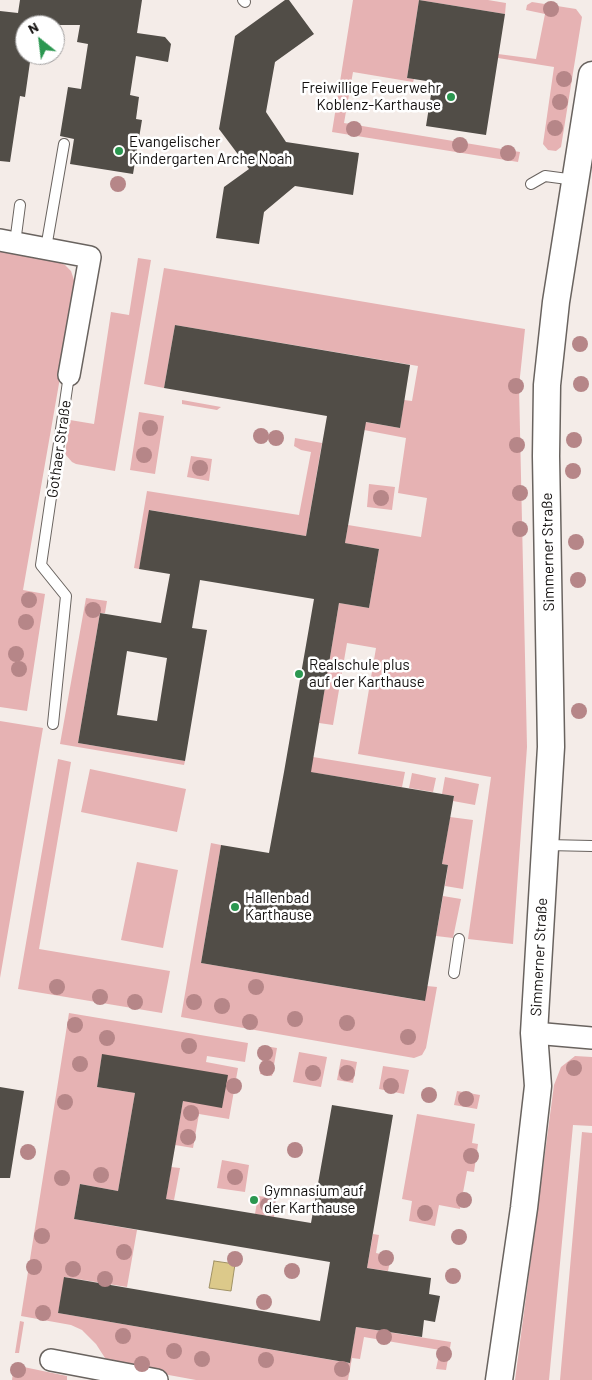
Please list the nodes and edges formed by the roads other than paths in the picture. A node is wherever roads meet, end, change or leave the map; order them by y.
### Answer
1 (592, 75) edge
2 (64, 144) dead end
3 (575, 180) junction
4 (531, 184) dead end
5 (20, 205) dead end
6 (7, 241) edge
7 (46, 248) junction
8 (70, 376) joint
9 (52, 724) dead end
10 (546, 845) junction
11 (592, 846) edge
12 (459, 939) dead end
13 (454, 973) dead end
14 (534, 1033) junction
15 (592, 1038) edge
16 (51, 1360) dead end
17 (157, 1380) edge
18 (487, 1380) edge
19 (499, 1380) edge

1 - 3 street, Simmerner Straße
2 - 7 lane
3 - 4 lane
3 - 10 street, Simmerner Straße
5 - 6 lane
6 - 7 street, Gothaer Straße
7 - 8 street, Gothaer Straße
8 - 9 lane, Gothaer Straße
10 - 11 lane
10 - 14 street, Simmerner Straße
12 - 13 lane
14 - 15 street
14 - 18 street, Simmerner Straße
14 - 19 street, Simmerner Straße
16 - 17 street

